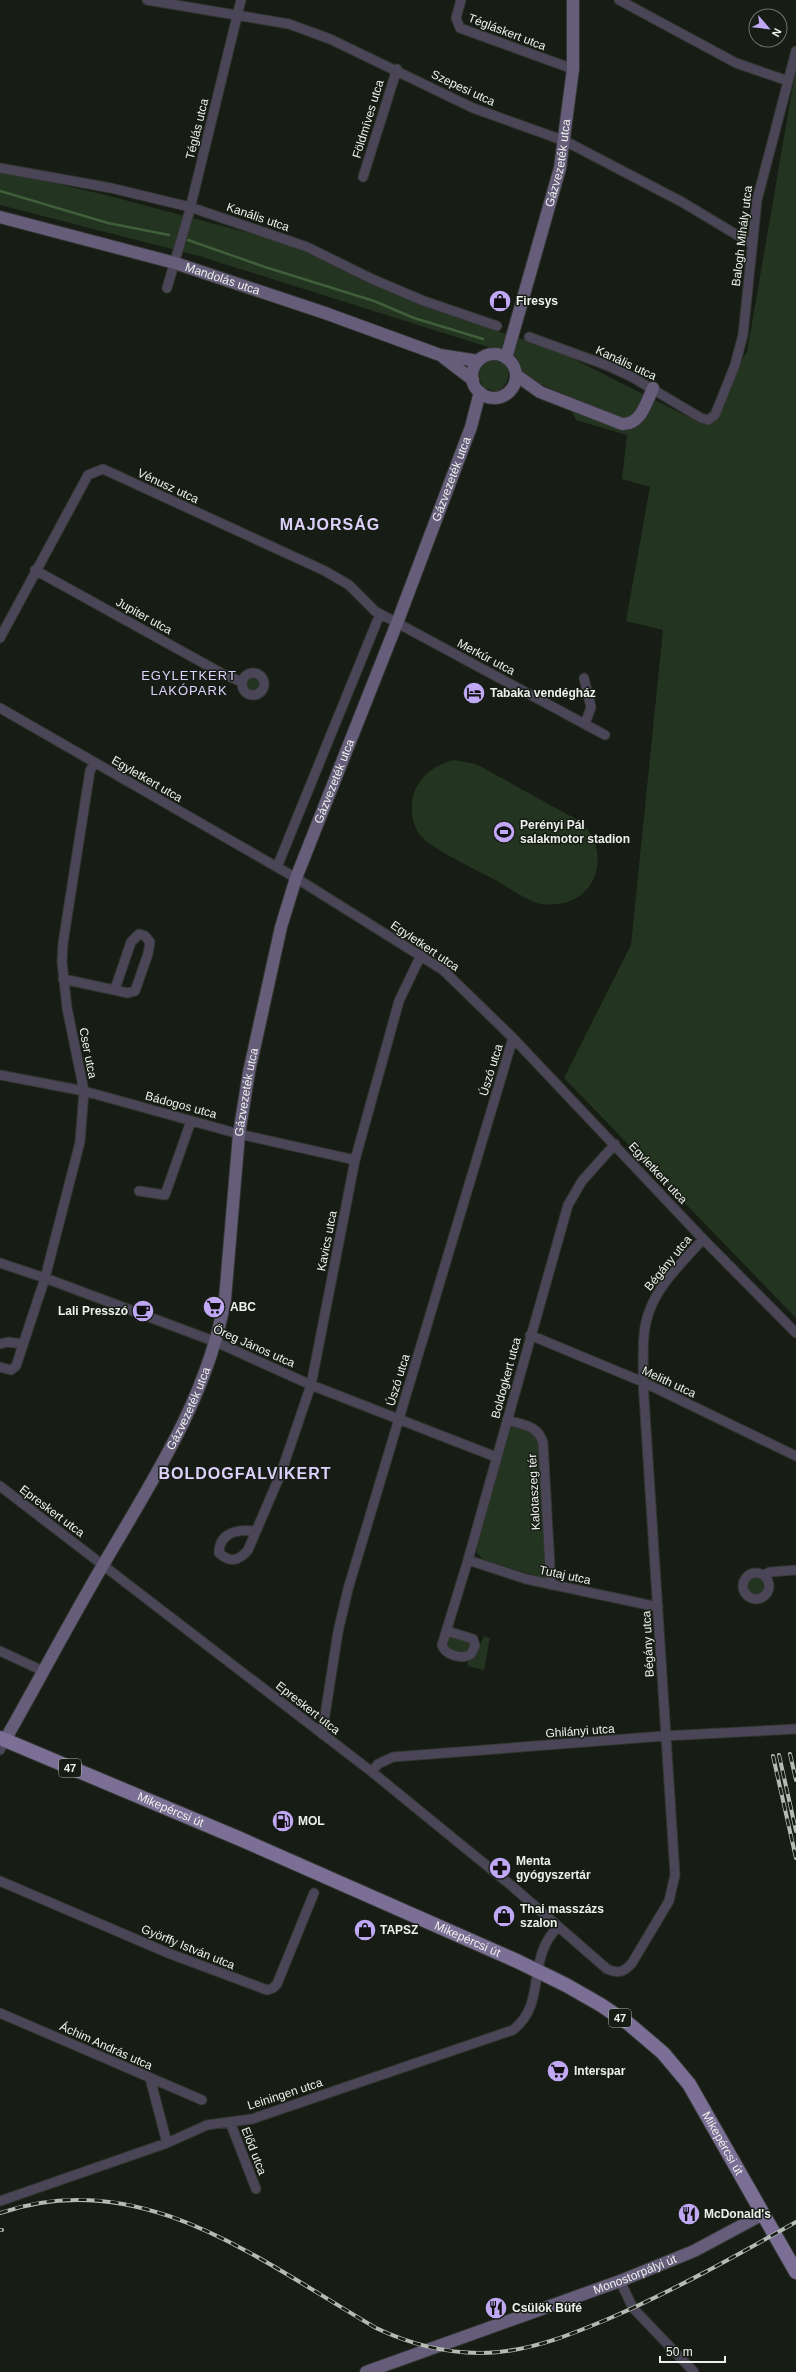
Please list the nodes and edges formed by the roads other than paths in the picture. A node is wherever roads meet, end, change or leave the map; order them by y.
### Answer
1 (147, 0) edge
2 (241, 0) edge
3 (461, 0) edge
4 (573, 0) edge
5 (619, 0) edge
6 (237, 14) junction
7 (796, 52) edge
8 (397, 69) junction
9 (573, 69) junction
10 (788, 81) junction
11 (565, 142) junction
12 (0, 168) edge
13 (363, 177) dead end
14 (190, 207) junction
15 (0, 217) edge
16 (752, 244) junction
17 (175, 263) junction
18 (167, 288) dead end
19 (516, 323) junction
20 (497, 326) dead end
21 (530, 337) dead end
22 (440, 355) junction
23 (490, 355) junction
24 (506, 358) junction
25 (478, 361) junction
26 (516, 375) junction
27 (473, 380) junction
28 (653, 388) junction
29 (509, 391) junction
30 (480, 392) junction
31 (540, 392) junction
32 (493, 398) junction
33 (708, 420) joint
34 (471, 427) junction
35 (35, 570) junction
36 (380, 614) junction
37 (397, 623) junction
38 (0, 638) edge
39 (584, 678) dead end
40 (242, 682) dead end
41 (0, 708) edge
42 (585, 724) junction
43 (605, 735) dead end
44 (94, 763) junction
45 (277, 867) junction
46 (296, 878) junction
47 (421, 955) junction
48 (63, 979) junction
49 (116, 986) dead end
50 (513, 1038) junction
51 (0, 1075) edge
52 (84, 1091) junction
53 (191, 1121) junction
54 (239, 1134) junction
55 (615, 1144) junction
56 (354, 1160) junction
57 (139, 1191) dead end
58 (703, 1239) junction
59 (0, 1264) edge
60 (45, 1278) junction
61 (796, 1333) edge
62 (530, 1335) junction
63 (216, 1342) junction
64 (0, 1344) edge
65 (23, 1344) junction
66 (0, 1367) edge
67 (643, 1382) junction
68 (311, 1385) junction
69 (398, 1420) junction
70 (507, 1420) junction
71 (496, 1456) junction
72 (796, 1456) edge
73 (0, 1486) edge
74 (254, 1531) dead end
75 (468, 1560) junction
76 (103, 1565) junction
77 (796, 1570) edge
78 (764, 1575) dead end
79 (551, 1585) junction
80 (658, 1607) junction
81 (447, 1631) dead end
82 (0, 1652) edge
83 (43, 1671) junction
84 (796, 1729) edge
85 (322, 1734) junction
86 (664, 1736) junction
87 (2, 1743) edge
88 (372, 1772) junction
89 (0, 1881) edge
90 (314, 1893) dead end
91 (558, 1927) junction
92 (538, 1970) junction
93 (0, 2013) edge
94 (150, 2078) junction
95 (202, 2100) dead end
96 (230, 2122) junction
97 (167, 2143) junction
98 (256, 2189) dead end
99 (0, 2201) edge
100 (763, 2214) junction
101 (796, 2272) edge
102 (620, 2281) junction
103 (366, 2372) edge
104 (694, 2372) edge

1 - 6 street, Szepesi utca
2 - 6 street, Téglás utca
3 - 9 street, Tégláskert utca
4 - 9 street, Gázvezeték utca
5 - 10 street
6 - 8 street, Szepesi utca
6 - 14 street, Téglás utca
7 - 10 street, Balogh Mihály utca
8 - 11 street, Szepesi utca
8 - 13 street, Földmíves utca
9 - 11 street, Gázvezeték utca
10 - 16 street, Balogh Mihály utca
11 - 16 street, Szepesi utca
11 - 19 street, Gázvezeték utca
12 - 14 street, Kanális utca
14 - 17 street, Téglás utca
14 - 20 street, Kanális utca
15 - 17 street, Mandolás utca
16 - 33 street, Balogh Mihály utca
17 - 18 street, Téglás utca
17 - 22 street, Mandolás utca
19 - 23 street, Gázvezeték utca
19 - 24 street, Gázvezeték utca
21 - 28 street, Kanális utca
22 - 25 street, Mandolás utca
22 - 27 street, Mandolás utca
23 - 24 street
23 - 25 street
24 - 26 street
25 - 27 street
26 - 29 street
26 - 31 street
27 - 30 street
28 - 31 street
28 - 33 street, Kanális utca
29 - 31 street
29 - 32 street
30 - 32 street
30 - 34 street, Gázvezeték utca
32 - 34 street, Gázvezeték utca
34 - 37 street, Gázvezeték utca
35 - 36 street, Vénusz utca
35 - 38 street, Vénusz utca
35 - 40 street, Jupiter utca
36 - 37 street, Vénusz utca
36 - 45 street
37 - 42 street, Merkúr utca
37 - 46 street, Gázvezeték utca
39 - 42 street
41 - 44 street, Egyletkert utca
42 - 43 street, Merkúr utca
44 - 45 street, Egyletkert utca
44 - 48 street, Cser utca
45 - 46 street, Egyletkert utca
46 - 47 street, Egyletkert utca
46 - 54 street, Gázvezeték utca
47 - 50 street, Egyletkert utca
47 - 56 street, Kavics utca
48 - 49 street
48 - 52 street, Cser utca
50 - 55 street, Egyletkert utca
50 - 69 street, Úszó utca
51 - 52 street, Bádogos utca
52 - 53 street, Bádogos utca
52 - 60 street, Cser utca
53 - 54 street, Bádogos utca
53 - 57 street
54 - 56 street, Bádogos utca
54 - 63 street, Gázvezeték utca
55 - 58 street, Egyletkert utca
55 - 62 street, Boldogkert utca
56 - 68 street, Kavics utca
58 - 61 street, Egyletkert utca
58 - 67 street, Bégány utca
59 - 60 street, Öreg János utca
60 - 63 street, Öreg János utca
60 - 65 street, Cser utca
62 - 67 street, Melith utca
62 - 70 street, Boldogkert utca
63 - 68 street, Öreg János utca
63 - 76 street, Gázvezeték utca
64 - 65 street
65 - 66 street, Cser utca
67 - 72 street, Melith utca
67 - 80 street, Bégány utca
68 - 69 street, Öreg János utca
68 - 74 street, Kavics utca
69 - 71 street, Öreg János utca
69 - 85 street, Úszó utca
70 - 71 street, Boldogkert utca
70 - 79 street, Kalotaszeg tér
71 - 75 street, Boldogkert utca
73 - 76 street, Epreskert utca
75 - 79 street, Tutaj utca
75 - 81 street, Boldogkert utca
76 - 83 street, Gázvezeték utca
76 - 85 street, Epreskert utca
77 - 78 street
79 - 80 street, Tutaj utca
80 - 86 street, Bégány utca
82 - 83 street
83 - 87 street, Gázvezeték utca
84 - 86 street, Ghilányi utca
85 - 88 street, Epreskert utca
86 - 88 street, Ghilányi utca
86 - 91 street, Bégány utca
87 - 92 main road, Mikepércsi út / 47
88 - 91 street, Epreskert utca
89 - 90 street, Györffy István utca
91 - 92 street
92 - 96 street, Leiningen utca
92 - 100 main road, Mikepércsi út / 47
93 - 94 street, Áchim András utca
94 - 95 street, Áchim András utca
94 - 97 street
96 - 97 street, Leiningen utca
96 - 98 street, Előd utca
97 - 99 street, Leiningen utca
100 - 101 main road, Mikepércsi út / 47
100 - 102 street, Monostorpályi út
102 - 103 street, Monostorpályi út
102 - 104 street

